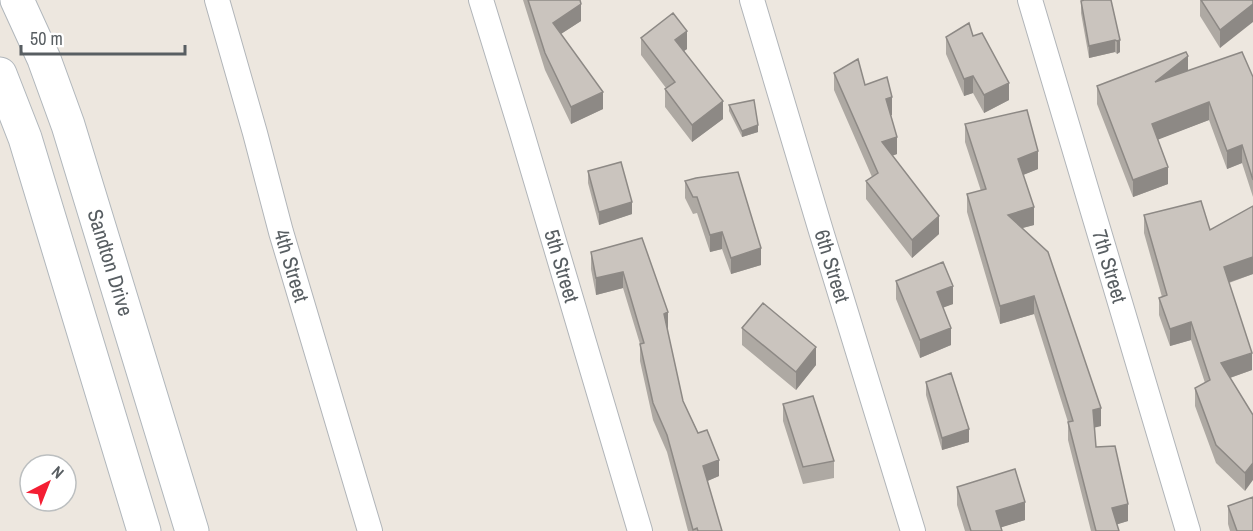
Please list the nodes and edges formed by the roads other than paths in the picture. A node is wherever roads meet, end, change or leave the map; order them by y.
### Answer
1 (17, 0) edge
2 (217, 0) edge
3 (481, 0) edge
4 (752, 0) edge
5 (1030, 0) edge
6 (0, 74) edge
7 (144, 531) edge
8 (192, 531) edge
9 (370, 531) edge
10 (640, 531) edge
11 (913, 531) edge
12 (1188, 531) edge

1 - 8 main road, Sandton Drive
2 - 9 street, 4th Street
3 - 10 street, 5th Street
4 - 11 street, 6th Street
5 - 12 street, 7th Street
6 - 7 main road, Sandton Drive

